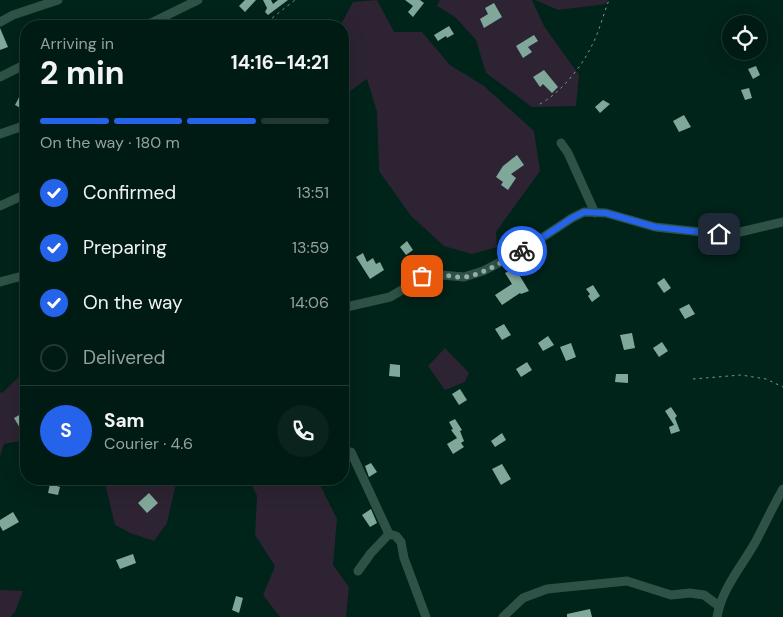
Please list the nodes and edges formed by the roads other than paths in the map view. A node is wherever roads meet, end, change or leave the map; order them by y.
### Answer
1 (58, 0) edge
2 (198, 0) edge
3 (35, 3) edge
4 (157, 20) edge
5 (0, 22) edge
6 (20, 67) edge
7 (0, 77) edge
8 (20, 126) edge
9 (0, 134) edge
10 (561, 143) dead end
11 (20, 197) edge
12 (0, 206) edge
13 (594, 212) junction
14 (783, 222) edge
15 (20, 277) edge
16 (0, 282) edge
17 (349, 306) edge
18 (351, 452) dead end
19 (783, 489) edge
20 (389, 534) junction
21 (358, 571) dead end
22 (719, 606) junction
23 (426, 617) edge
24 (503, 617) edge
25 (717, 617) edge

1 - 3 street
2 - 4 street
3 - 5 street
6 - 7 street
8 - 9 street
10 - 13 street
11 - 12 street
13 - 14 street
13 - 17 street
15 - 16 street
18 - 20 street
19 - 22 street
20 - 21 street
20 - 23 street
22 - 24 street
22 - 25 street

